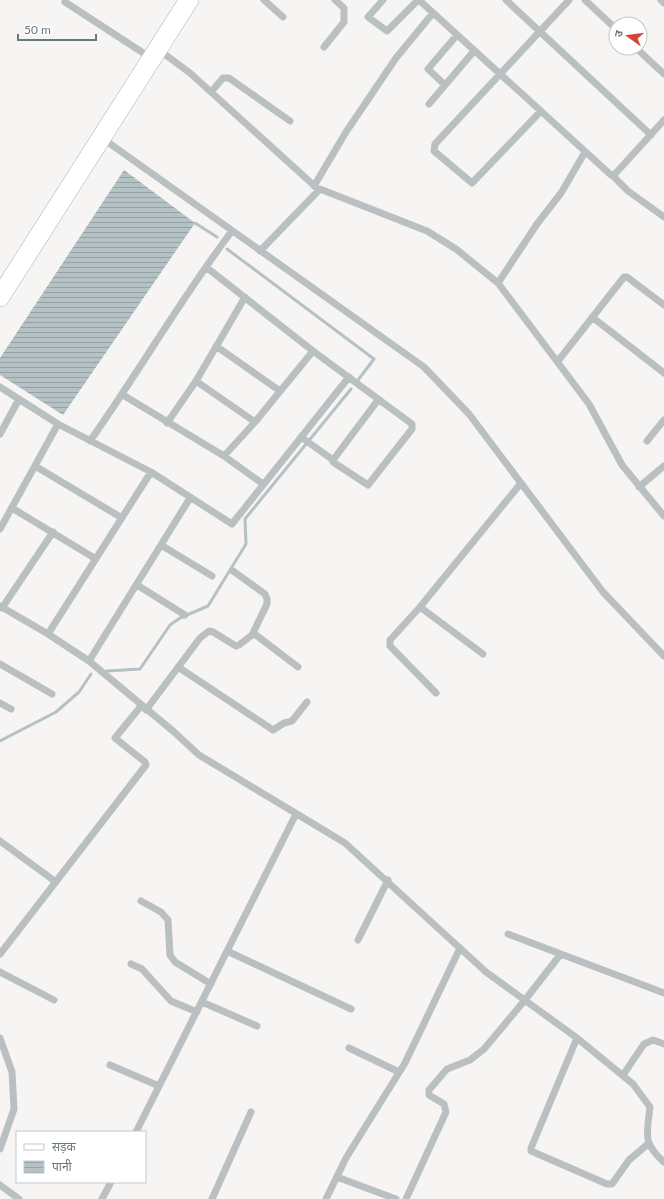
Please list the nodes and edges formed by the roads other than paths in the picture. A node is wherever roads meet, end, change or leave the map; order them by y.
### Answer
1 (190, 0) edge
2 (264, 0) edge
3 (335, 0) edge
4 (382, 0) edge
5 (418, 0) edge
6 (506, 0) edge
7 (569, 0) edge
8 (585, 0) edge
9 (661, 0) edge
10 (65, 2) dead end
11 (664, 3) edge
12 (433, 13) junction
13 (283, 17) dead end
14 (608, 22) edge
15 (539, 32) junction
16 (457, 35) junction
17 (324, 47) dead end
18 (474, 51) junction
19 (156, 54) junction
20 (645, 56) edge
21 (500, 74) junction
22 (664, 74) edge
23 (445, 85) junction
24 (211, 92) junction
25 (429, 104) dead end
26 (541, 111) junction
27 (664, 120) edge
28 (290, 121) dead end
29 (651, 135) junction
30 (102, 138) junction
31 (585, 152) junction
32 (613, 176) junction
33 (316, 188) junction
34 (664, 217) edge
35 (232, 231) junction
36 (260, 250) junction
37 (206, 267) junction
38 (498, 283) junction
39 (0, 297) edge
40 (245, 297) junction
41 (664, 305) edge
42 (592, 317) junction
43 (216, 346) junction
44 (312, 351) junction
45 (558, 362) junction
46 (664, 373) edge
47 (349, 377) junction
48 (196, 381) junction
49 (0, 387) edge
50 (280, 391) junction
51 (123, 395) junction
52 (19, 400) junction
53 (378, 400) junction
54 (664, 420) edge
55 (167, 422) junction
56 (255, 422) junction
57 (58, 424) junction
58 (0, 434) edge
59 (306, 440) junction
60 (90, 441) junction
61 (648, 442) dead end
62 (224, 456) junction
63 (333, 460) junction
64 (35, 466) junction
65 (664, 466) edge
66 (151, 472) junction
67 (521, 482) junction
68 (263, 484) junction
69 (639, 487) junction
70 (190, 498) junction
71 (12, 508) junction
72 (664, 516) edge
73 (122, 518) junction
74 (0, 529) edge
75 (52, 532) junction
76 (161, 545) junction
77 (96, 558) junction
78 (233, 571) dead end
79 (212, 576) dead end
80 (137, 585) junction
81 (1, 607) edge
82 (420, 608) junction
83 (185, 615) dead end
84 (48, 634) junction
85 (252, 635) junction
86 (483, 654) dead end
87 (664, 656) edge
88 (89, 661) junction
89 (0, 664) edge
90 (178, 667) junction
91 (298, 667) dead end
92 (436, 693) dead end
93 (52, 694) dead end
94 (307, 702) dead end
95 (0, 703) edge
96 (144, 708) junction
97 (11, 709) dead end
98 (296, 814) junction
99 (0, 841) edge
100 (388, 880) junction
101 (56, 882) junction
102 (141, 901) dead end
103 (508, 934) dead end
104 (358, 940) dead end
105 (460, 948) junction
106 (227, 951) junction
107 (0, 954) edge
108 (560, 954) junction
109 (131, 964) dead end
110 (0, 972) edge
111 (211, 984) junction
112 (664, 993) edge
113 (54, 1000) dead end
114 (525, 1000) junction
115 (202, 1002) junction
116 (351, 1009) dead end
117 (197, 1012) junction
118 (257, 1026) dead end
119 (0, 1038) edge
120 (577, 1038) junction
121 (664, 1044) edge
122 (349, 1048) dead end
123 (110, 1065) dead end
124 (399, 1072) junction
125 (623, 1075) junction
126 (159, 1086) junction
127 (251, 1112) dead end
128 (136, 1131) edge
129 (648, 1144) junction
130 (0, 1149) edge
131 (664, 1162) edge
132 (337, 1177) junction
133 (110, 1183) edge
134 (0, 1185) edge
135 (19, 1199) edge
136 (102, 1199) edge
137 (212, 1199) edge
138 (326, 1199) edge
139 (396, 1199) edge
140 (406, 1199) edge

1 - 19 main road
2 - 13 street
3 - 17 street
4 - 5 street
5 - 12 street
6 - 15 street
7 - 15 street
8 - 14 street
9 - 11 street
10 - 19 street
12 - 16 street
12 - 33 street
15 - 21 street
15 - 29 street
16 - 18 street
16 - 23 street
18 - 21 street
18 - 23 street
19 - 24 street
19 - 30 main road
20 - 22 street
21 - 26 street
21 - 26 street
23 - 25 street
24 - 28 street
24 - 33 street
26 - 31 street
27 - 29 street
29 - 32 street
30 - 35 street
30 - 39 main road
31 - 32 street
31 - 38 street
32 - 34 street
33 - 36 street
33 - 38 street
35 - 36 street
35 - 37 street
36 - 67 street
37 - 40 street
37 - 51 street
38 - 45 street
40 - 43 street
40 - 44 street
41 - 42 street
42 - 45 street
42 - 46 street
43 - 48 street
43 - 50 street
44 - 47 street
44 - 50 street
45 - 69 street
47 - 53 street
47 - 59 street
48 - 55 street
48 - 56 street
49 - 52 street
50 - 56 street
51 - 55 street
51 - 60 street
52 - 57 street
52 - 58 street
53 - 63 street
53 - 63 street
54 - 61 street
55 - 62 street
56 - 62 street
57 - 60 street
57 - 64 street
59 - 63 street
59 - 68 street
60 - 66 street
62 - 68 street
64 - 71 street
64 - 73 street
65 - 69 street
66 - 70 street
66 - 73 street
67 - 82 street
67 - 87 street
68 - 70 street
69 - 72 street
70 - 76 street
71 - 74 street
71 - 75 street
73 - 77 street
75 - 77 street
75 - 81 street
76 - 79 street
76 - 80 street
77 - 84 street
78 - 85 street
80 - 83 street
80 - 88 street
81 - 84 street
82 - 86 street
82 - 92 street
84 - 88 street
85 - 90 street
85 - 91 street
88 - 96 street
89 - 93 street
90 - 94 street
90 - 96 street
95 - 97 street
96 - 98 street
96 - 101 street
98 - 100 street
98 - 106 street
99 - 101 street
100 - 104 street
100 - 105 street
101 - 107 street
102 - 111 street
103 - 108 street
105 - 114 street
105 - 124 street
106 - 111 street
106 - 116 street
108 - 112 street
108 - 114 street
109 - 117 street
110 - 113 street
111 - 115 street
114 - 120 street
114 - 140 street
115 - 117 street
115 - 118 street
117 - 126 street
119 - 130 street
120 - 125 street
120 - 129 street
121 - 125 street
122 - 124 street
123 - 126 street
124 - 132 street
125 - 129 street
126 - 128 street
127 - 137 street
129 - 131 street
132 - 138 street
132 - 139 street
133 - 136 street
134 - 135 street

